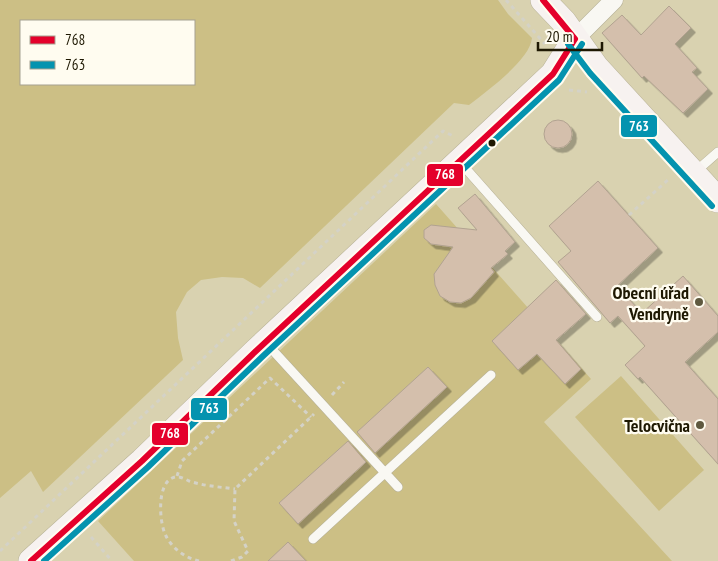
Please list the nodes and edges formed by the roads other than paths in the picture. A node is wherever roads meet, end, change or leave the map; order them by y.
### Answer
1 (543, 0) edge
2 (614, 0) edge
3 (575, 39) junction
4 (718, 152) edge
5 (465, 157) junction
6 (684, 173) junction
7 (718, 200) edge
8 (597, 317) dead end
9 (265, 342) junction
10 (491, 375) dead end
11 (384, 472) junction
12 (398, 487) dead end
13 (313, 539) dead end
14 (31, 561) edge

1 - 3 street
2 - 3 street
3 - 5 street
3 - 6 street
4 - 6 lane
5 - 8 lane
5 - 9 street
6 - 7 street
9 - 11 lane
9 - 14 street
10 - 11 lane
11 - 12 lane
11 - 13 lane

